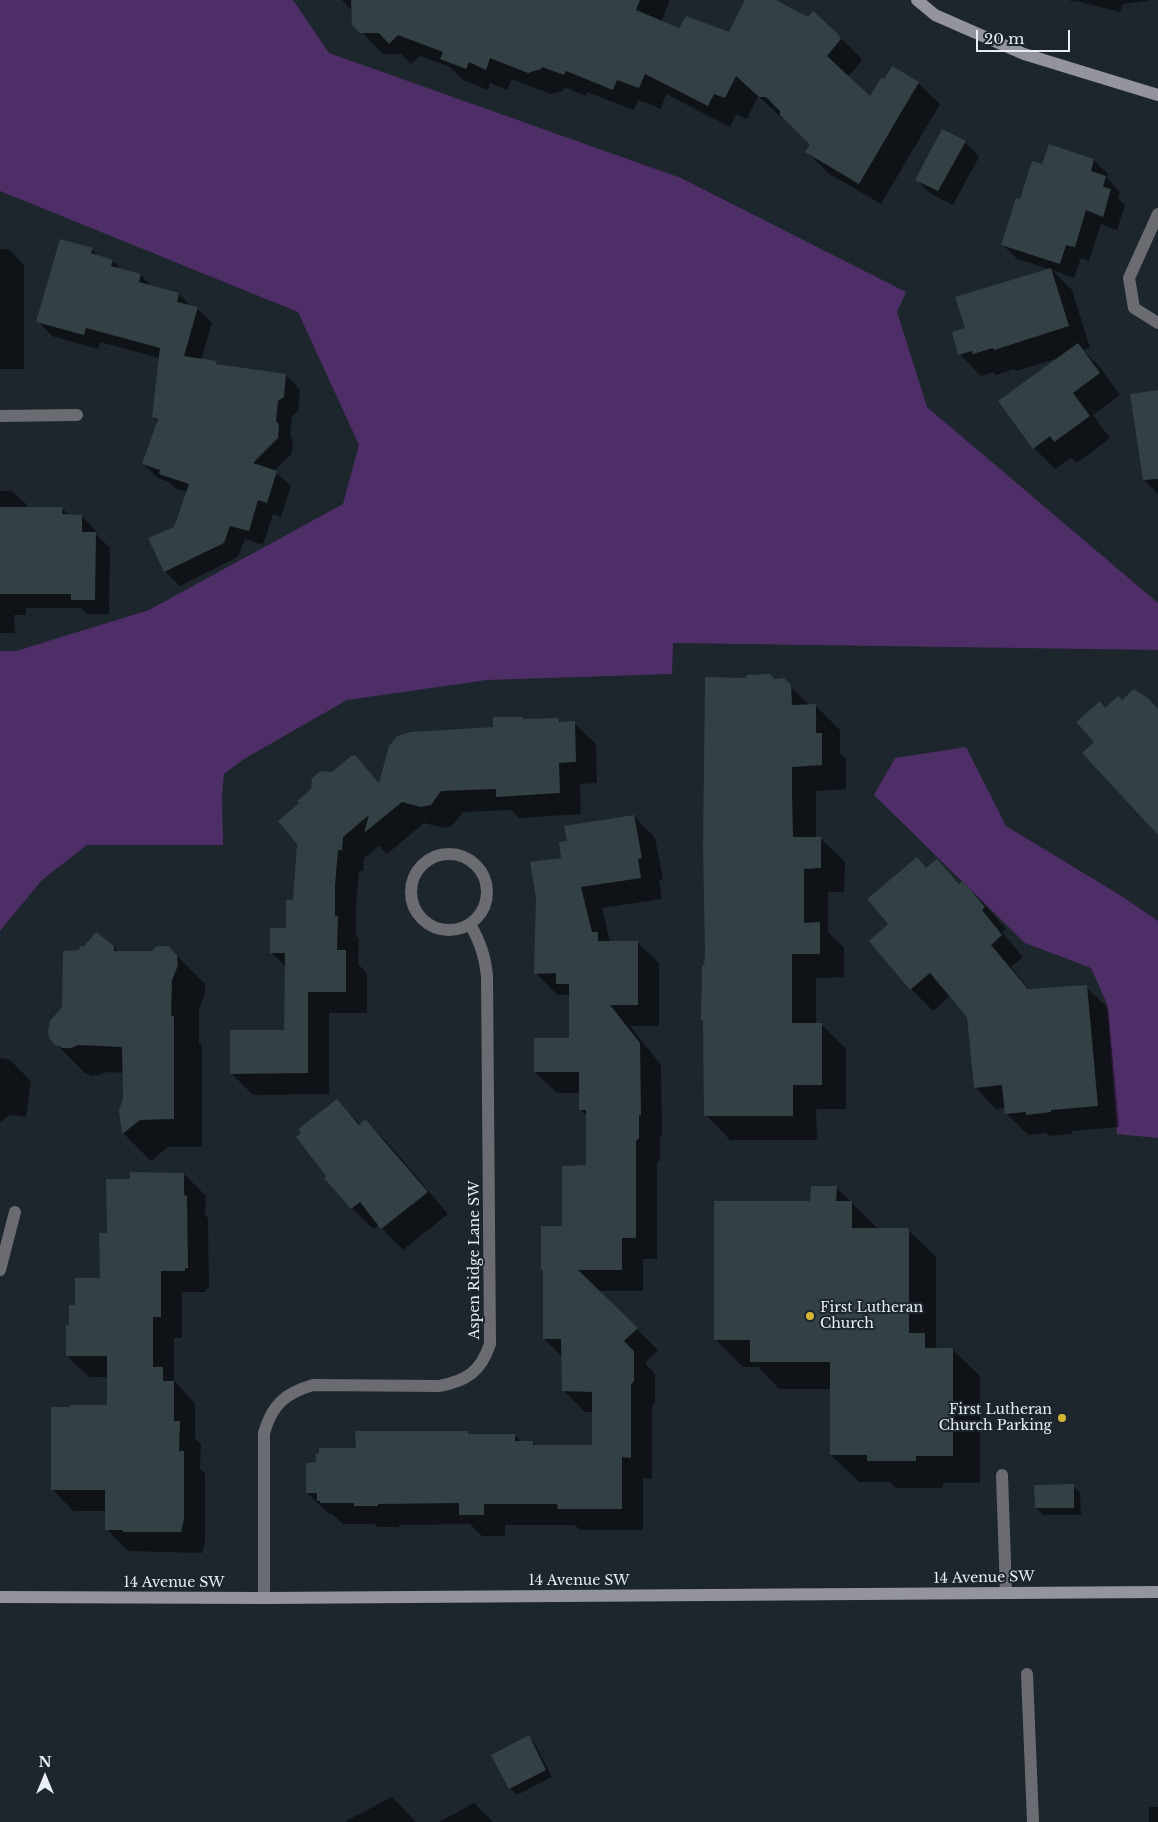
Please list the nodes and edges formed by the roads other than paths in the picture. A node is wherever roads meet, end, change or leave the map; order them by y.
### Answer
1 (917, 0) edge
2 (1158, 95) edge
3 (1158, 214) edge
4 (1158, 323) edge
5 (76, 415) dead end
6 (0, 416) edge
7 (470, 924) junction
8 (14, 1212) dead end
9 (0, 1270) edge
10 (1002, 1475) dead end
11 (1158, 1592) edge
12 (1006, 1593) junction
13 (0, 1597) edge
14 (264, 1598) junction
15 (1027, 1674) dead end
16 (1033, 1822) edge

1 - 2 street
3 - 4 street
5 - 6 street
7 - 7 street
7 - 14 street, Aspen Ridge Lane SW
8 - 9 street
10 - 12 street
11 - 12 street, 14 Avenue SW
12 - 14 street, 14 Avenue SW
13 - 14 street, 14 Avenue SW
15 - 16 street

